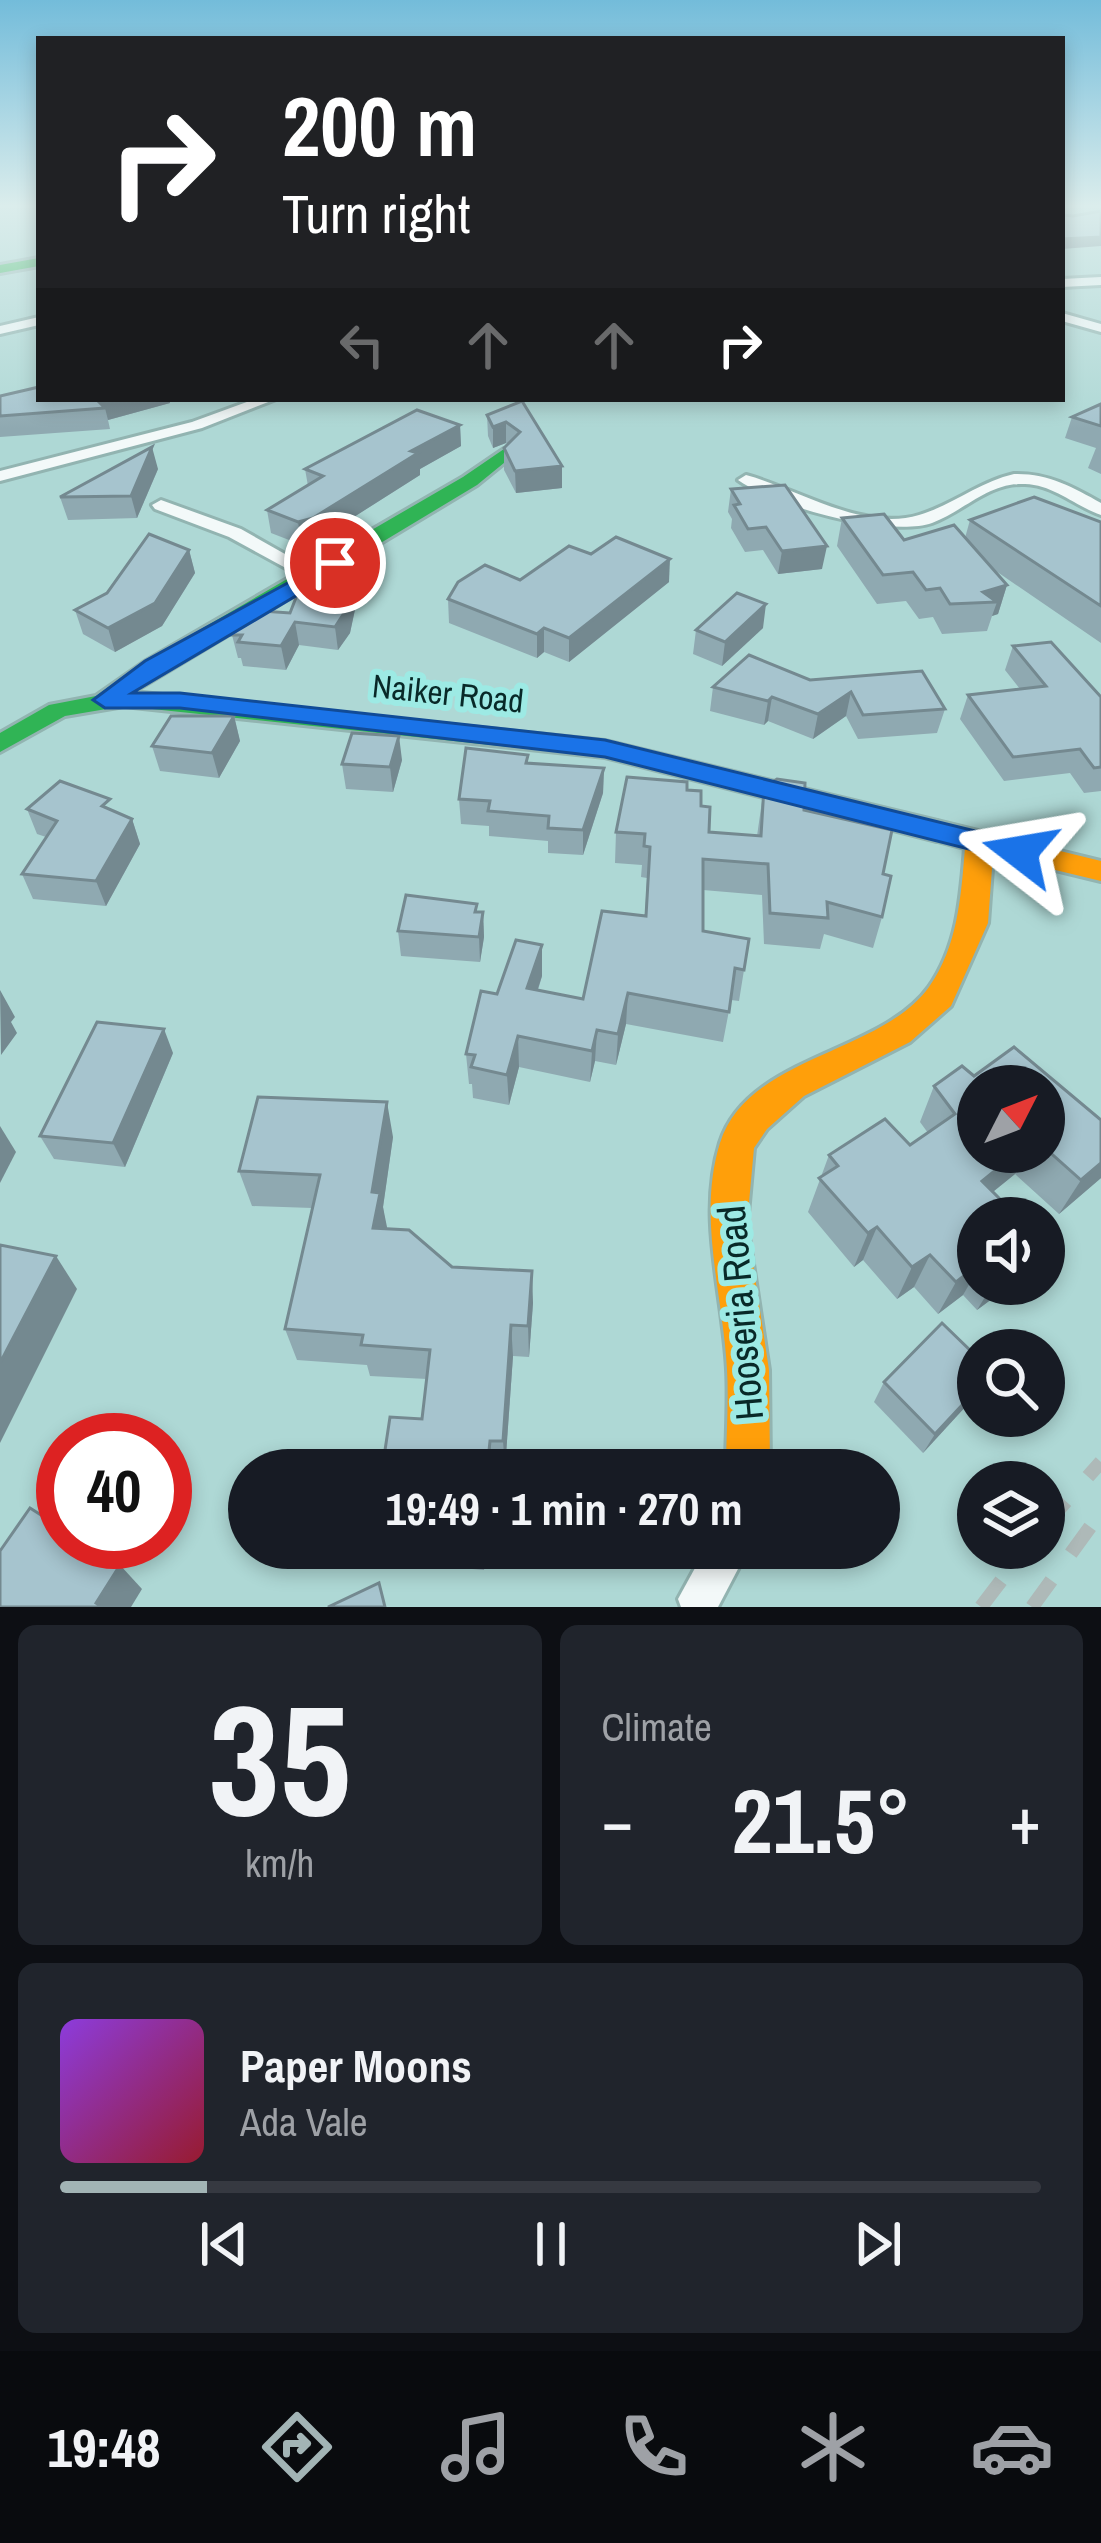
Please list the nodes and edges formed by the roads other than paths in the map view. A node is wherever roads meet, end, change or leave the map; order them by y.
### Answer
1 (1101, 281) edge
2 (1065, 283) edge
3 (1065, 318) edge
4 (36, 322) edge
5 (1101, 328) edge
6 (0, 330) edge
7 (260, 402) edge
8 (504, 454) edge
9 (0, 476) edge
10 (746, 480) dead end
11 (160, 505) dead end
12 (1101, 510) edge
13 (313, 575) junction
14 (105, 700) junction
15 (0, 745) edge
16 (980, 842) junction
17 (1101, 871) edge
18 (748, 1449) edge
19 (716, 1569) edge
20 (699, 1599) dead end

1 - 2 street
3 - 5 street
4 - 6 street
7 - 9 street
8 - 13 street
10 - 12 street
11 - 13 street
13 - 14 street
14 - 15 street, Naiker Road
14 - 16 street, Naiker Road
16 - 17 street, Naiker Road
16 - 18 street, Hooseria Road
19 - 20 street

